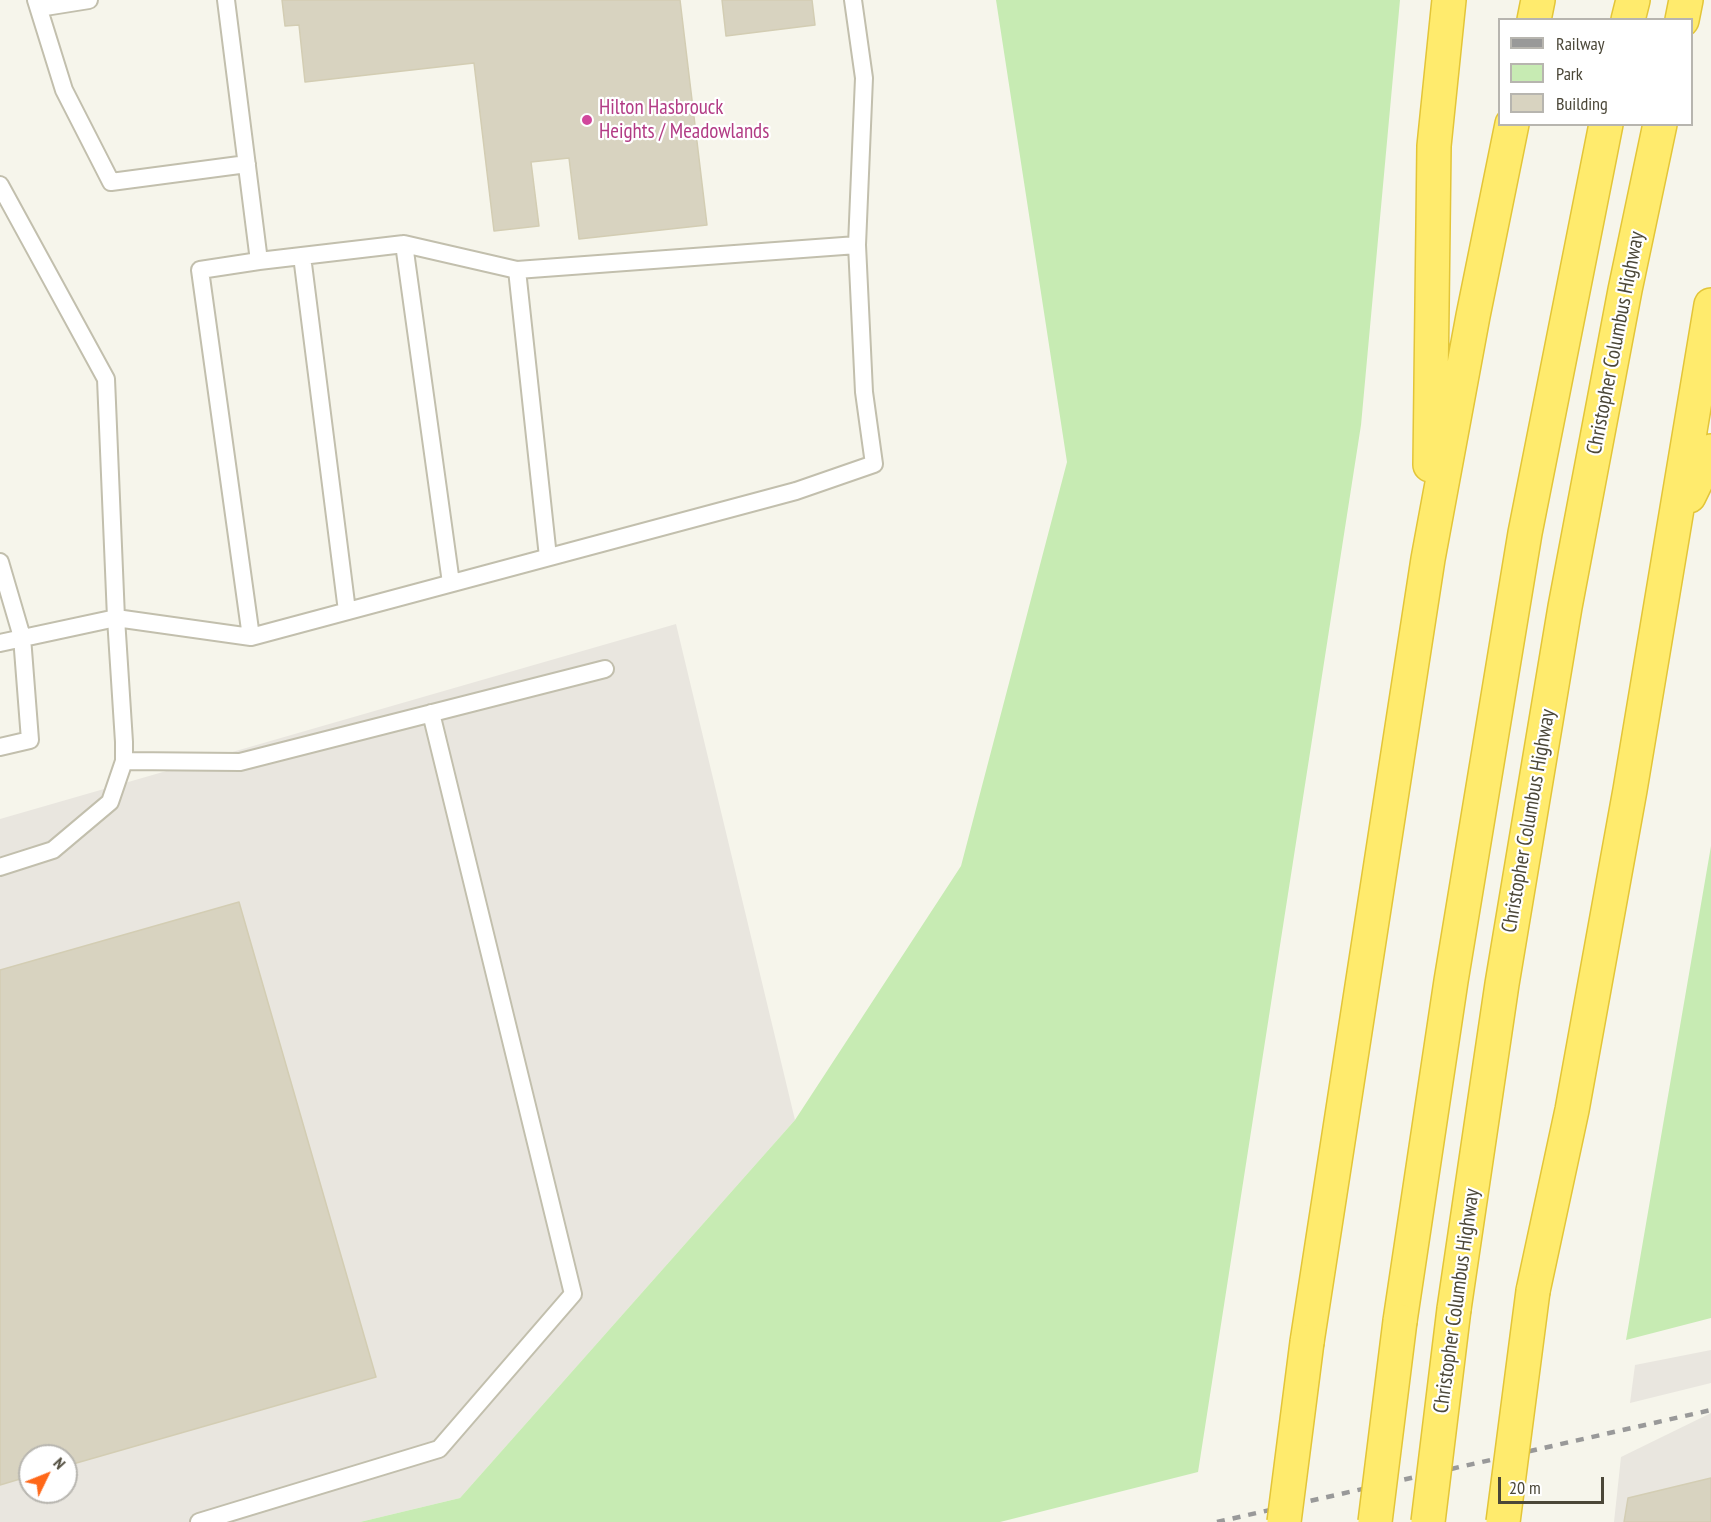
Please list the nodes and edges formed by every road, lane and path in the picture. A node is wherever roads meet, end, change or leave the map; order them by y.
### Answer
1 (89, 0) edge
2 (226, 0) edge
3 (853, 0) edge
4 (1449, 0) edge
5 (1538, 0) edge
6 (1633, 0) edge
7 (1686, 0) edge
8 (38, 4) edge
9 (1534, 18) edge
10 (1628, 18) edge
11 (1682, 18) edge
12 (1512, 126) edge
13 (1606, 126) edge
14 (1660, 126) edge
15 (247, 164) junction
16 (0, 185) edge
17 (404, 244) junction
18 (857, 244) junction
19 (303, 256) junction
20 (260, 261) junction
21 (517, 270) junction
22 (1711, 305) edge
23 (1711, 451) edge
24 (1674, 527) junction
25 (548, 557) junction
26 (1428, 559) junction
27 (0, 562) edge
28 (451, 583) junction
29 (347, 611) junction
30 (116, 618) junction
31 (251, 637) junction
32 (22, 638) junction
33 (0, 643) edge
34 (605, 669) dead end
35 (431, 713) junction
36 (0, 747) edge
37 (124, 761) junction
38 (0, 867) edge
39 (199, 1522) edge
40 (1284, 1522) edge
41 (1375, 1522) edge
42 (1428, 1522) edge
43 (1503, 1522) edge

1 - 8 lane
2 - 15 lane
3 - 18 lane
4 - 26 highway
5 - 9 highway
6 - 10 highway
7 - 11 highway
8 - 15 lane
12 - 26 highway
13 - 41 highway, bridge
14 - 42 highway, Christopher Columbus Highway, bridge
15 - 20 lane
16 - 30 lane
17 - 19 lane
17 - 21 lane
17 - 28 lane
18 - 21 lane
18 - 25 lane
19 - 20 lane
19 - 29 lane
20 - 31 lane
21 - 25 lane
22 - 24 highway
23 - 24 highway
24 - 43 highway, bridge
25 - 28 lane
26 - 40 highway, bridge
27 - 32 lane
28 - 29 lane
29 - 31 lane
30 - 31 lane
30 - 32 lane
30 - 37 lane
32 - 33 lane
32 - 36 lane
34 - 35 lane
35 - 37 lane
35 - 39 lane
37 - 38 lane

